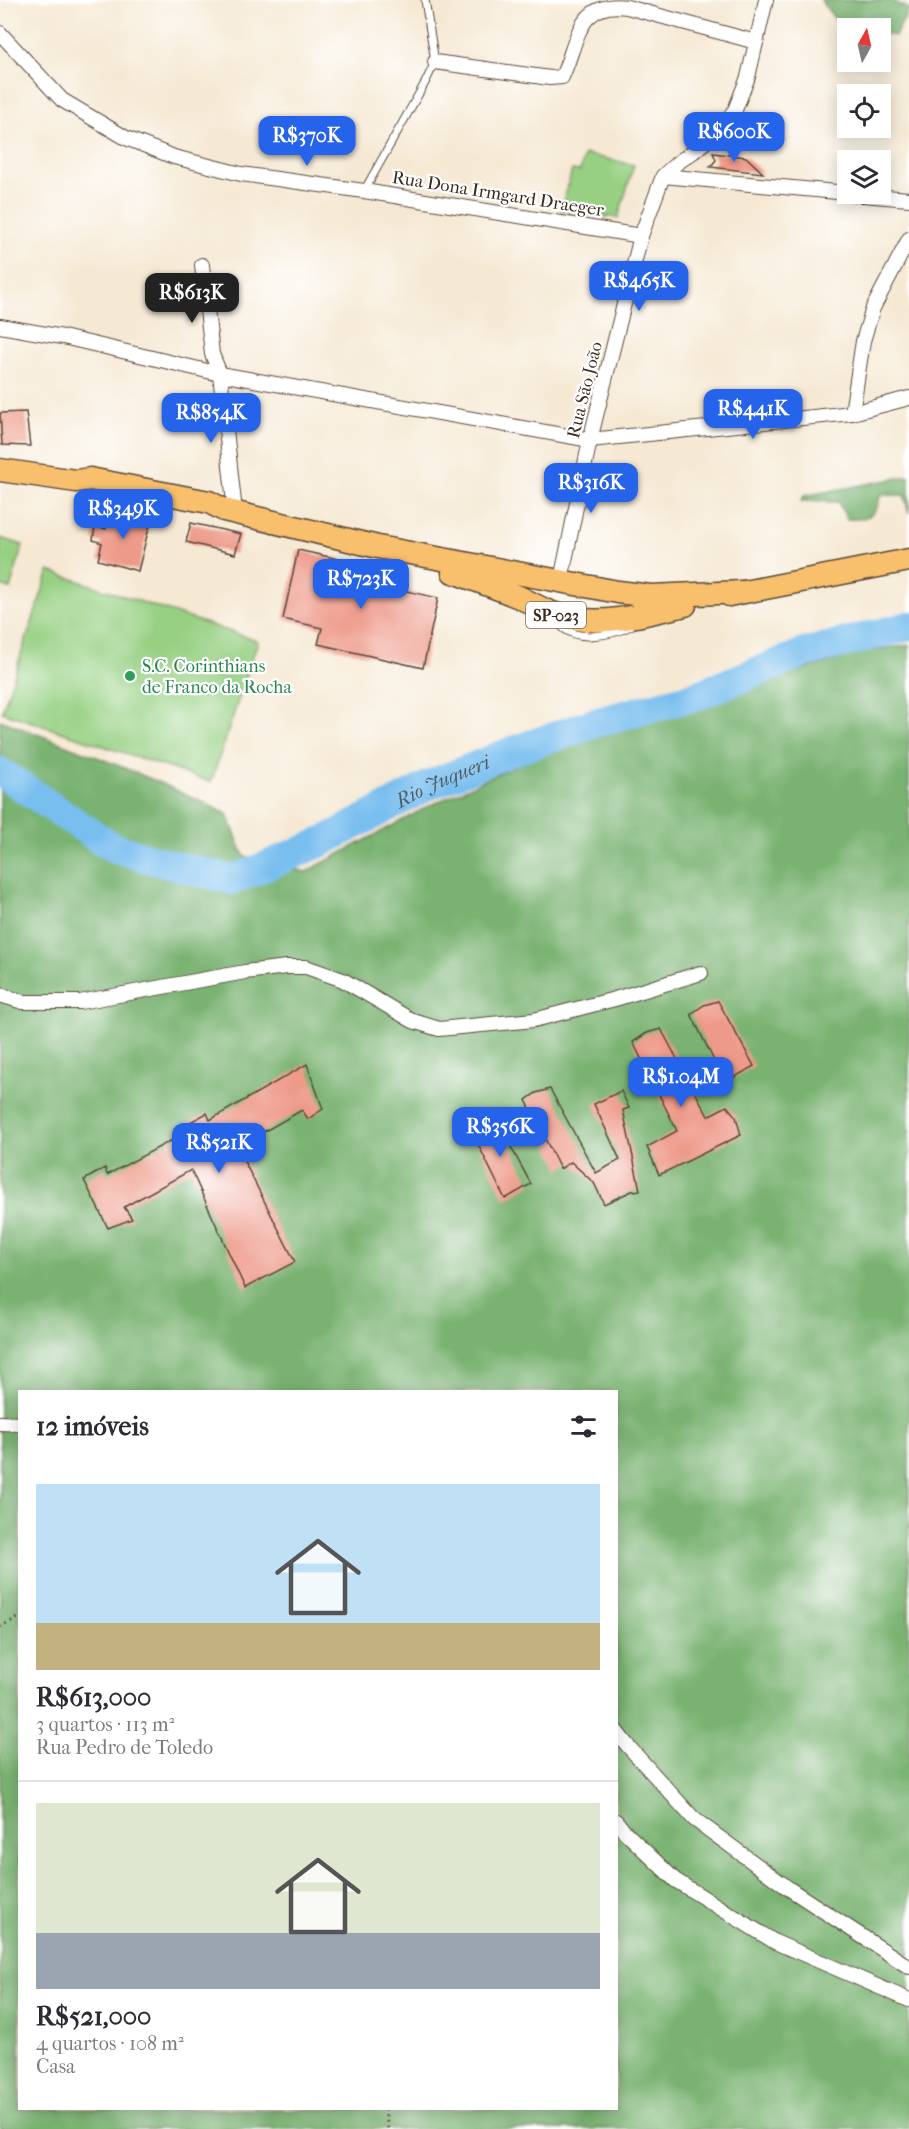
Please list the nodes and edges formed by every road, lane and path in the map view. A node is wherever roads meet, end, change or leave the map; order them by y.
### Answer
1 (425, 0) edge
2 (766, 0) edge
3 (0, 33) edge
4 (756, 42) junction
5 (435, 62) junction
6 (663, 176) junction
7 (364, 191) junction
8 (837, 192) edge
9 (891, 197) edge
10 (909, 199) edge
11 (641, 236) junction
12 (909, 239) edge
13 (202, 265) dead end
14 (0, 326) edge
15 (219, 374) junction
16 (909, 398) edge
17 (852, 412) junction
18 (590, 440) junction
19 (0, 470) edge
20 (229, 511) junction
21 (378, 547) junction
22 (909, 560) edge
23 (477, 580) junction
24 (561, 580) junction
25 (742, 592) junction
26 (701, 973) dead end
27 (0, 995) edge
28 (0, 1423) edge
29 (18, 1424) edge
30 (18, 1618) edge
31 (0, 1627) edge
32 (618, 1733) edge
33 (618, 1824) edge
34 (909, 1967) edge
35 (909, 2000) edge
36 (385, 2110) edge
37 (388, 2129) edge

1 - 5 lane
2 - 4 street
3 - 7 street, Rua Dona Irmgard Draeger
4 - 5 street
4 - 6 street
5 - 7 lane
6 - 8 street
6 - 11 street, Rua São João
7 - 11 street, Rua Dona Irmgard Draeger
9 - 10 street
11 - 18 street, Rua São João
12 - 17 street
13 - 15 street
14 - 15 street
15 - 18 street
15 - 20 street
16 - 17 street
17 - 18 street
18 - 24 street, Rua São João
19 - 20 main road
20 - 21 main road, SP-023
21 - 23 main road, SP-023
21 - 24 main road, SP-023
22 - 25 main road, SP-023
23 - 24 main road
23 - 25 main road, SP-023
24 - 25 main road, SP-023
26 - 27 street
28 - 29 street
30 - 31 path
32 - 34 street
33 - 35 street
36 - 37 path

